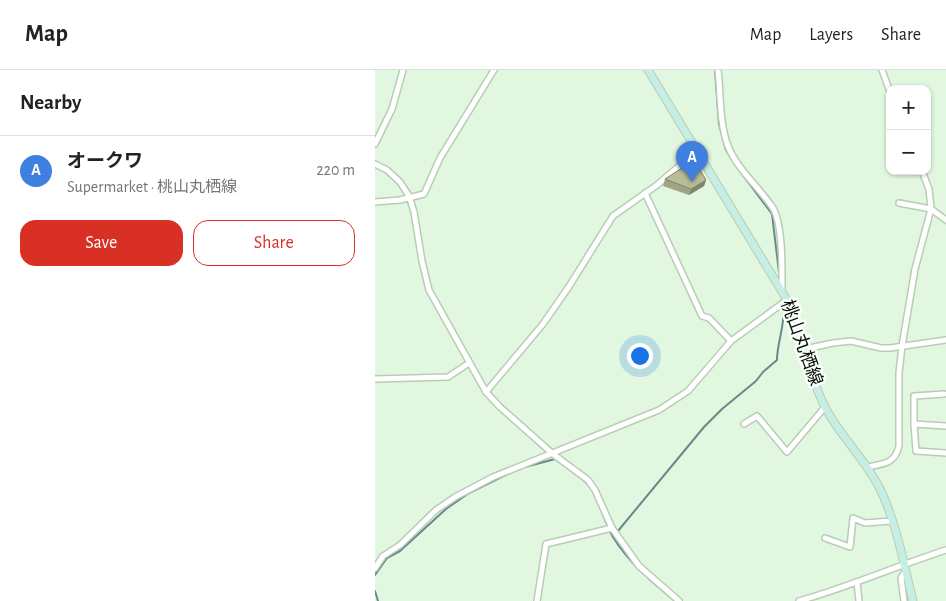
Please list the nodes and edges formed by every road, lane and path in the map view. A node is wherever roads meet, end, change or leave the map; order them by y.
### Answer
1 (403, 70) edge
2 (494, 70) edge
3 (648, 70) edge
4 (719, 70) edge
5 (882, 70) edge
6 (887, 85) edge
7 (375, 144) edge
8 (698, 150) junction
9 (375, 164) edge
10 (924, 175) edge
11 (645, 193) junction
12 (409, 196) junction
13 (375, 202) edge
14 (899, 203) dead end
15 (931, 209) junction
16 (946, 220) edge
17 (781, 292) junction
18 (787, 300) junction
19 (946, 340) edge
20 (731, 341) junction
21 (902, 346) junction
22 (805, 349) junction
23 (469, 363) junction
24 (375, 378) edge
25 (487, 392) junction
26 (944, 394) dead end
27 (825, 407) junction
28 (744, 424) dead end
29 (914, 424) junction
30 (946, 426) edge
31 (946, 453) edge
32 (553, 454) junction
33 (867, 467) junction
34 (892, 521) junction
35 (612, 528) junction
36 (825, 538) dead end
37 (946, 550) edge
38 (903, 564) junction
39 (375, 568) edge
40 (905, 572) junction
41 (857, 582) junction
42 (537, 601) edge
43 (679, 601) edge
44 (799, 601) edge
45 (859, 601) edge
46 (904, 601) edge
47 (913, 601) edge

1 - 7 street
2 - 12 street
3 - 8 main road, 桃山丸栖線
4 - 17 street
5 - 6 street
8 - 11 street
8 - 17 main road, 桃山丸栖線
9 - 12 street
10 - 15 street
11 - 20 street
11 - 25 street
12 - 13 street
12 - 23 street
14 - 15 street
15 - 16 street
15 - 21 street
17 - 18 main road, 桃山丸栖線
18 - 20 street
18 - 22 main road, 桃山丸栖線
19 - 21 street
20 - 32 street
21 - 22 street
21 - 33 street
22 - 27 main road, 桃山丸栖線
23 - 24 street
23 - 25 street
25 - 32 street
26 - 29 street
27 - 28 street
27 - 33 main road, 桃山丸栖線
29 - 30 street
29 - 31 street
32 - 35 street
32 - 39 street
33 - 34 main road, 桃山丸栖線
34 - 36 street
34 - 38 main road, 桃山丸栖線
35 - 42 street
35 - 43 street
37 - 38 street
38 - 40 main road, 桃山丸栖線
38 - 41 street
40 - 46 street
40 - 47 main road, 桃山丸栖線
41 - 44 street
41 - 45 street

